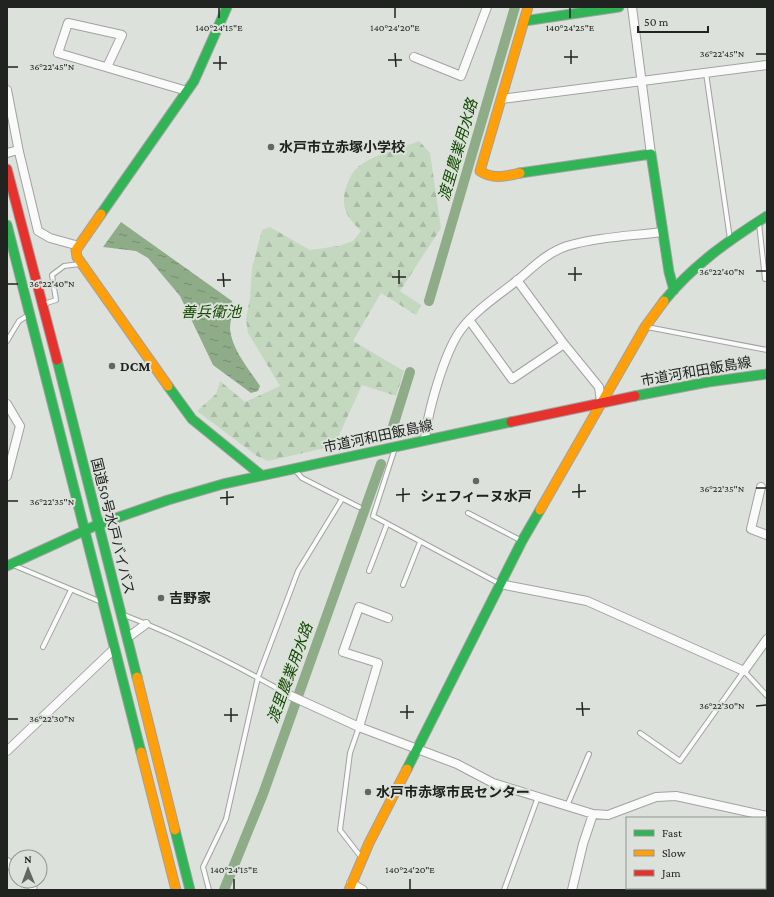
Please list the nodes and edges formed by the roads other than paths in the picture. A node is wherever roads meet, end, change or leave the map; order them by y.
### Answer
1 (227, 7) edge
2 (487, 7) edge
3 (528, 7) edge
4 (619, 7) edge
5 (632, 7) edge
6 (524, 21) junction
7 (414, 57) dead end
8 (767, 65) edge
9 (107, 67) junction
10 (706, 73) junction
11 (642, 82) junction
12 (7, 90) edge
13 (187, 91) junction
14 (501, 99) junction
15 (18, 150) junction
16 (7, 153) edge
17 (652, 154) junction
18 (7, 169) edge
19 (763, 218) edge
20 (7, 225) edge
21 (663, 232) junction
22 (730, 239) junction
23 (79, 246) junction
24 (81, 264) junction
25 (767, 278) edge
26 (517, 280) junction
27 (674, 290) junction
28 (42, 304) junction
29 (29, 314) junction
30 (470, 321) junction
31 (645, 327) junction
32 (7, 342) edge
33 (564, 344) junction
34 (767, 350) edge
35 (767, 374) edge
36 (601, 402) junction
37 (7, 404) edge
38 (425, 441) junction
39 (395, 447) junction
40 (293, 468) junction
41 (261, 475) junction
42 (7, 476) edge
43 (761, 488) dead end
44 (342, 499) junction
45 (359, 507) dead end
46 (468, 513) dead end
47 (99, 524) junction
48 (387, 524) junction
49 (84, 530) junction
50 (767, 535) edge
51 (522, 541) junction
52 (420, 542) junction
53 (9, 565) edge
54 (369, 571) dead end
55 (500, 584) junction
56 (403, 585) dead end
57 (71, 590) junction
58 (105, 604) junction
59 (118, 612) junction
60 (388, 618) dead end
61 (146, 624) junction
62 (127, 638) junction
63 (767, 639) edge
64 (43, 647) dead end
65 (114, 649) junction
66 (764, 650) edge
67 (744, 671) junction
68 (258, 677) junction
69 (289, 695) joint
70 (767, 696) edge
71 (359, 727) junction
72 (640, 733) dead end
73 (417, 748) junction
74 (7, 751) edge
75 (589, 754) dead end
76 (538, 797) junction
77 (567, 806) junction
78 (593, 814) junction
79 (767, 816) edge
80 (362, 858) junction
81 (350, 887) edge
82 (176, 890) edge
83 (190, 890) edge
84 (209, 890) edge
85 (363, 890) edge
86 (504, 890) edge
87 (572, 890) edge

1 - 13 main road
2 - 7 street
3 - 6 main road
4 - 6 main road
5 - 11 street
6 - 14 main road
8 - 10 street
9 - 9 street
9 - 13 street
10 - 11 street
10 - 22 lane
11 - 14 street
11 - 17 street
12 - 15 street
13 - 23 main road
14 - 17 main road
15 - 16 street
15 - 23 street
17 - 21 main road
18 - 28 main road, 国道50号水戸バイパス
19 - 22 main road
19 - 25 lane
20 - 29 main road, 国道50号水戸バイパス
21 - 26 street
21 - 27 main road
22 - 27 main road
23 - 24 main road
24 - 28 lane
24 - 41 main road
26 - 30 street
26 - 33 street
27 - 31 main road
28 - 47 main road, 国道50号水戸バイパス
29 - 32 lane
29 - 49 main road, 国道50号水戸バイパス
30 - 33 street
30 - 38 street
31 - 34 lane
31 - 36 main road
33 - 36 street
35 - 36 main road, 市道河和田飯島線
36 - 38 main road, 市道河和田飯島線
36 - 51 main road
37 - 42 street
38 - 39 main road, 市道河和田飯島線
39 - 40 main road, 市道河和田飯島線
39 - 48 lane
40 - 41 main road, 市道河和田飯島線
40 - 44 lane
41 - 47 main road, 市道河和田飯島線
43 - 50 street
44 - 45 lane
44 - 68 lane
46 - 51 lane
47 - 49 main road, 市道河和田飯島線
47 - 59 main road, 国道50号水戸バイパス
48 - 52 lane
48 - 54 lane
49 - 53 main road, 市道河和田飯島線
49 - 58 main road, 国道50号水戸バイパス
51 - 55 main road
52 - 55 lane
52 - 56 lane
53 - 57 lane
55 - 67 street
55 - 73 main road
57 - 58 lane
57 - 64 lane
58 - 65 main road, 国道50号水戸バイパス
59 - 61 lane
59 - 62 main road, 国道50号水戸バイパス
60 - 71 street
61 - 62 street
61 - 68 lane
62 - 83 main road, 国道50号水戸バイパス
63 - 66 street
65 - 74 street
65 - 82 main road, 国道50号水戸バイパス
66 - 67 street
67 - 70 lane
67 - 72 lane
68 - 69 lane
68 - 84 lane
69 - 71 street
71 - 73 street
71 - 80 lane
73 - 76 street
73 - 80 main road
75 - 77 lane
76 - 77 street
76 - 86 lane
77 - 78 street
78 - 79 street
78 - 87 street
80 - 81 main road
81 - 85 street

